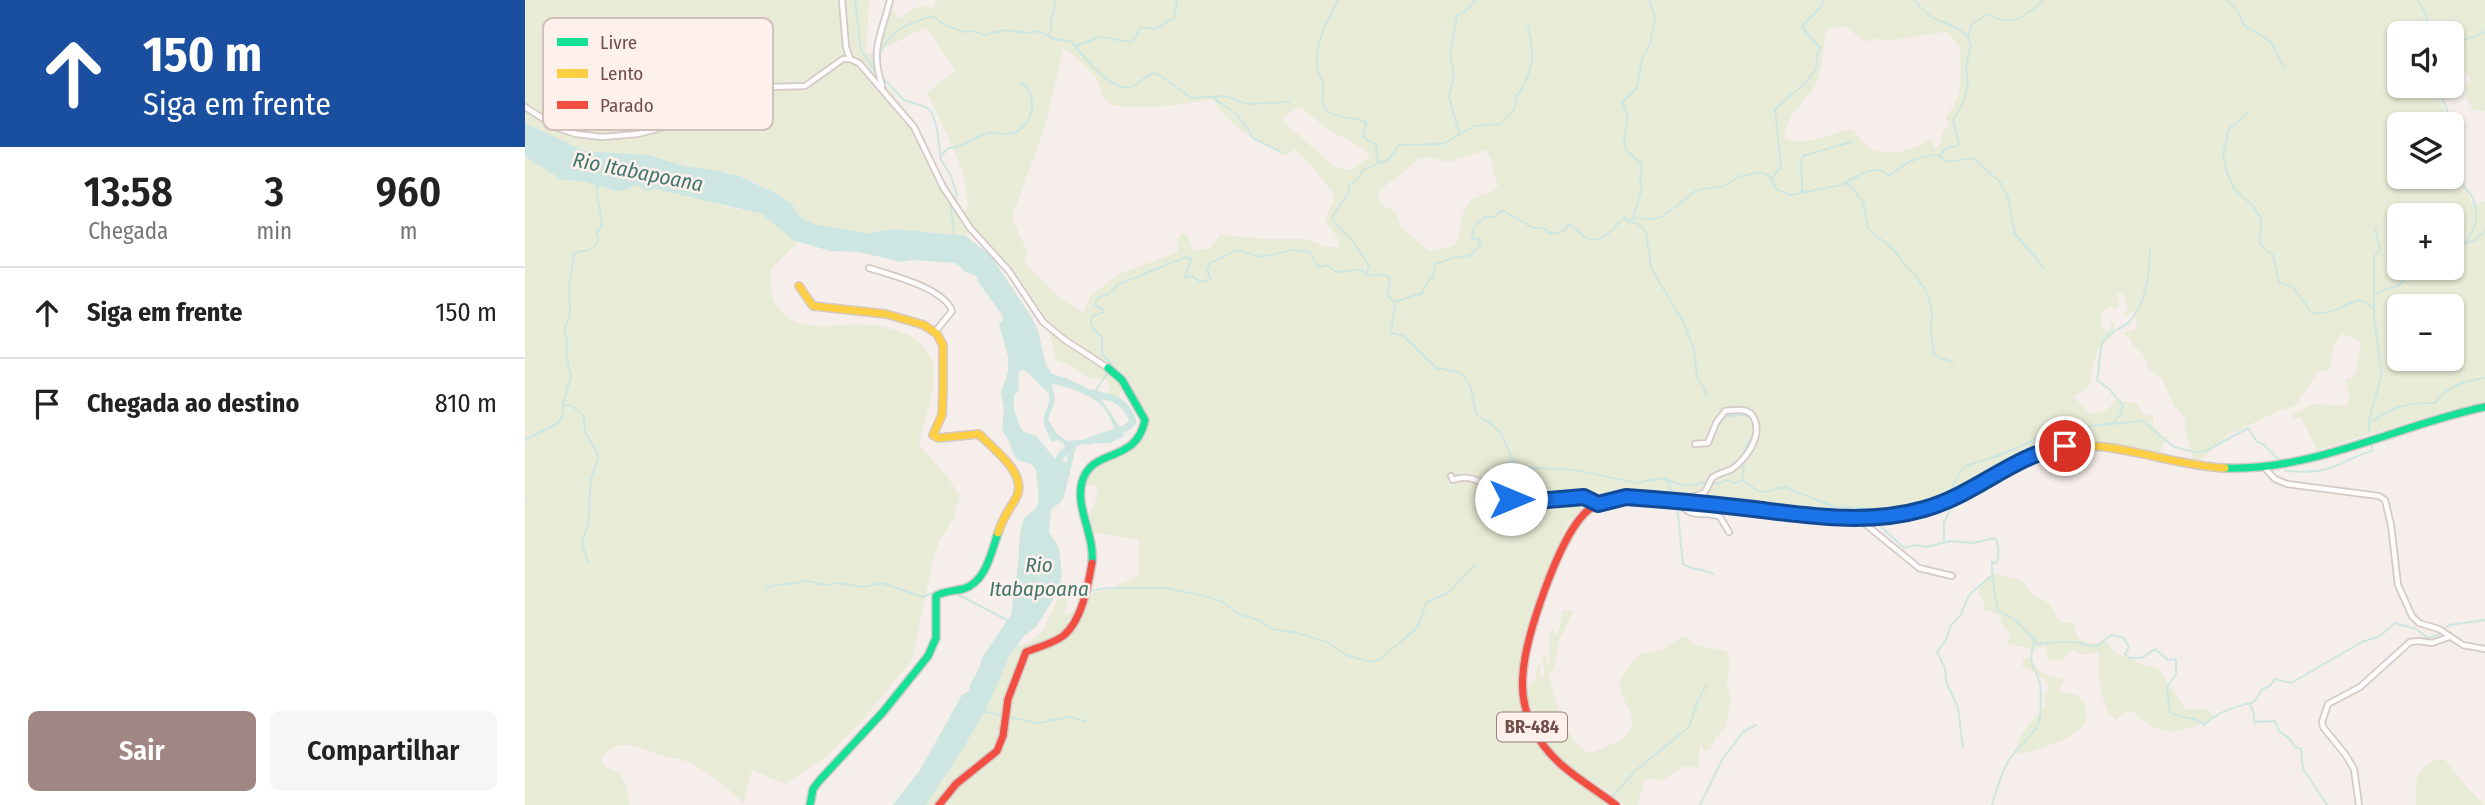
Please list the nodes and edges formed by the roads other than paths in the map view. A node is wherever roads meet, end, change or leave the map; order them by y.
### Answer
1 (842, 0) edge
2 (890, 0) edge
3 (850, 59) junction
4 (773, 87) edge
5 (883, 90) junction
6 (525, 107) edge
7 (543, 118) edge
8 (564, 130) edge
9 (653, 130) edge
10 (869, 268) dead end
11 (799, 286) dead end
12 (935, 332) junction
13 (1110, 369) joint
14 (2485, 407) edge
15 (1695, 443) dead end
16 (2264, 467) junction
17 (1451, 476) dead end
18 (1679, 502) junction
19 (1598, 504) junction
20 (1858, 519) junction
21 (1729, 532) dead end
22 (1952, 576) dead end
23 (2449, 637) junction
24 (2485, 649) edge
25 (810, 805) edge
26 (939, 805) edge
27 (1616, 805) edge
28 (2359, 805) edge

1 - 3 street
2 - 5 street
3 - 4 street
3 - 5 street
5 - 13 street
6 - 7 street
8 - 9 street
10 - 12 street
11 - 12 street
12 - 25 street
13 - 26 street
14 - 16 street
15 - 18 street
16 - 20 street
16 - 23 street
17 - 19 street
18 - 19 street
18 - 20 street
18 - 21 street
19 - 27 street, BR-484
20 - 22 street
23 - 24 street
23 - 28 street

